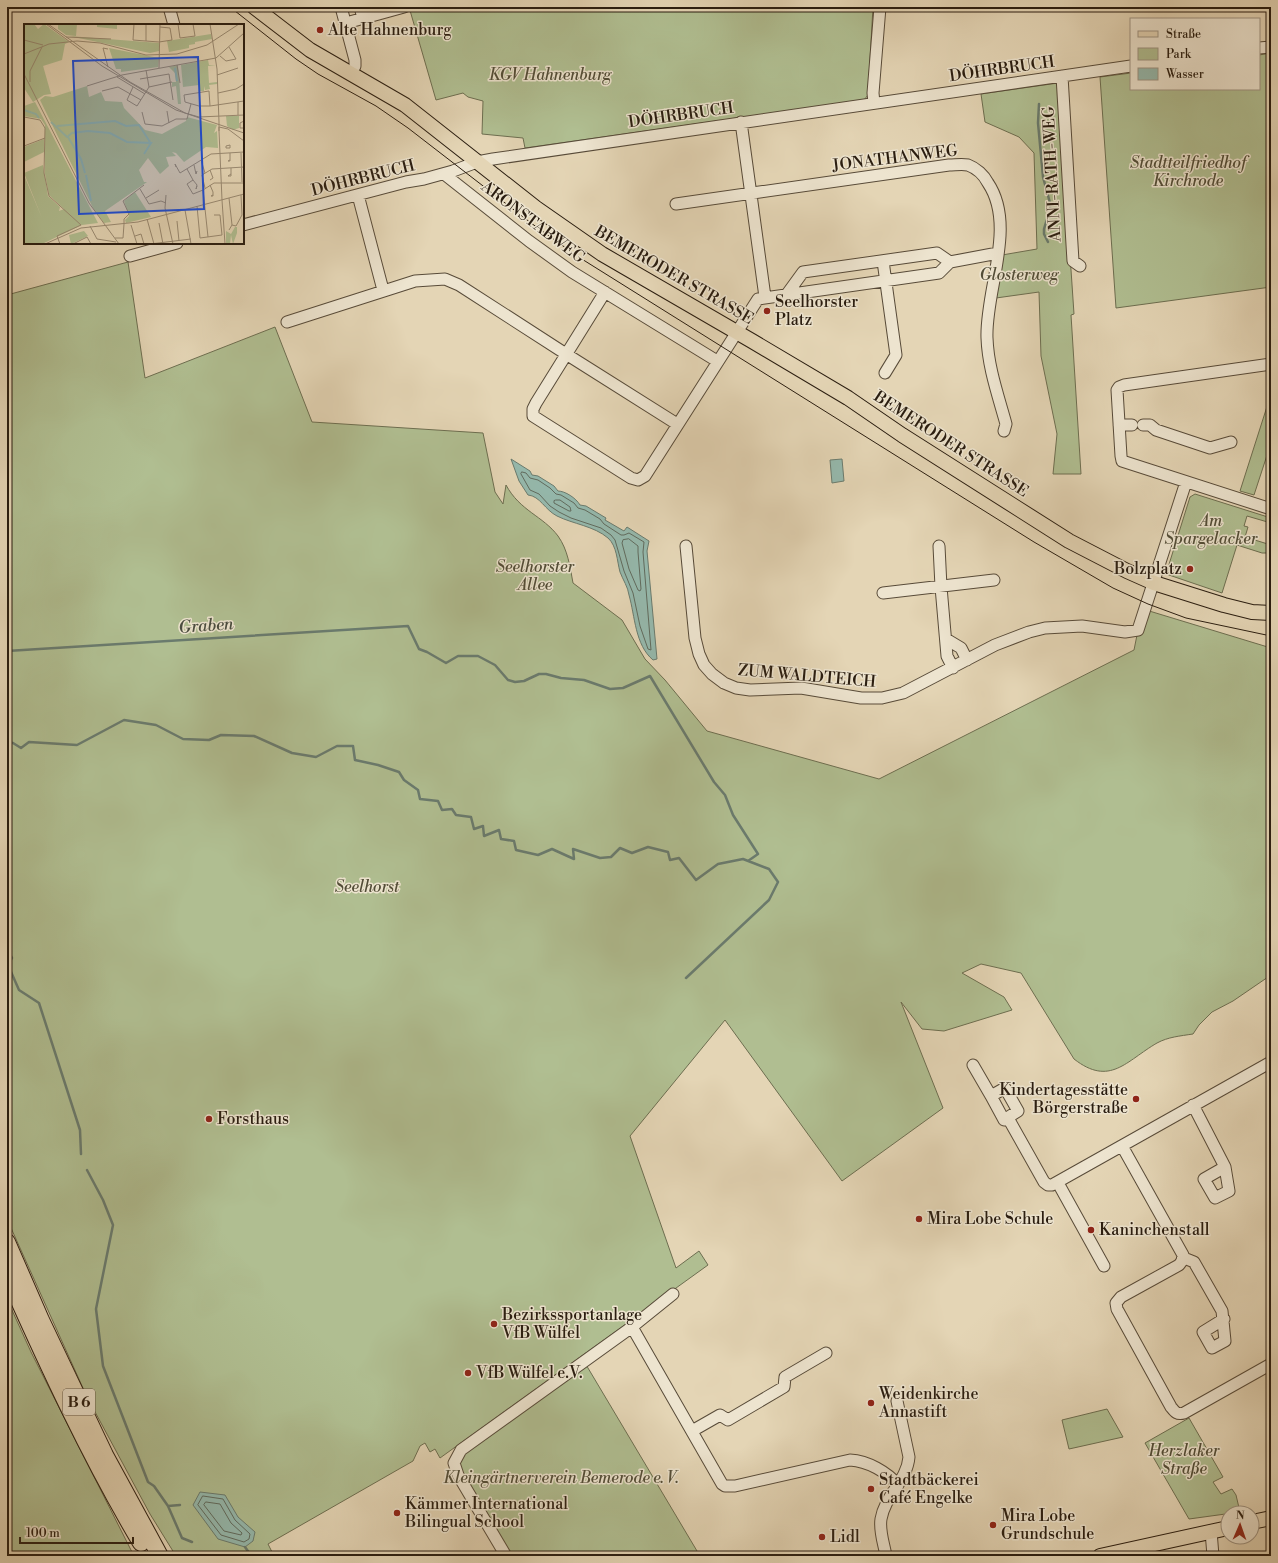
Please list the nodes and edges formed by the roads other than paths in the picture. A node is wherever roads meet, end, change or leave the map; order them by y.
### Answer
1 (169, 7) edge
2 (254, 7) edge
3 (341, 7) edge
4 (360, 7) edge
5 (404, 7) edge
6 (880, 7) edge
7 (363, 18) junction
8 (346, 23) junction
9 (174, 24) edge
10 (1271, 47) edge
11 (1260, 48) edge
12 (1130, 66) edge
13 (351, 74) junction
14 (1062, 76) junction
15 (874, 103) junction
16 (741, 122) junction
17 (477, 162) junction
18 (444, 174) junction
19 (750, 194) junction
20 (358, 195) junction
21 (676, 204) dead end
22 (244, 225) edge
23 (173, 244) edge
24 (998, 253) junction
25 (130, 256) dead end
26 (883, 260) junction
27 (950, 262) junction
28 (1080, 266) dead end
29 (886, 281) junction
30 (383, 290) junction
31 (605, 292) junction
32 (787, 294) junction
33 (765, 297) junction
34 (287, 322) dead end
35 (736, 331) junction
36 (566, 354) junction
37 (717, 361) junction
38 (1271, 364) edge
39 (885, 373) dead end
40 (677, 424) junction
41 (1119, 425) junction
42 (1132, 425) dead end
43 (1143, 425) dead end
44 (1004, 431) dead end
45 (1232, 442) dead end
46 (1186, 482) junction
47 (1271, 508) edge
48 (686, 546) dead end
49 (939, 546) dead end
50 (994, 580) dead end
51 (1154, 583) junction
52 (941, 587) junction
53 (883, 593) dead end
54 (1271, 613) edge
55 (946, 639) junction
56 (967, 660) junction
57 (953, 668) junction
58 (1271, 1062) edge
59 (973, 1065) dead end
60 (991, 1096) junction
61 (1193, 1105) junction
62 (1008, 1118) junction
63 (1122, 1146) junction
64 (1225, 1167) dead end
65 (1058, 1183) junction
66 (7, 1242) edge
67 (1184, 1258) junction
68 (1104, 1266) dead end
69 (7, 1274) edge
70 (673, 1294) dead end
71 (1224, 1319) dead end
72 (632, 1327) junction
73 (826, 1353) dead end
74 (1271, 1364) edge
75 (898, 1401) dead end
76 (692, 1431) junction
77 (898, 1485) junction
78 (1271, 1518) edge
79 (1260, 1520) edge
80 (1220, 1529) edge
81 (1211, 1531) junction
82 (148, 1556) edge
83 (160, 1556) edge
84 (506, 1556) edge
85 (886, 1556) edge
86 (1100, 1556) edge
87 (1213, 1556) edge

1 - 9 street
2 - 13 main road, BEMERODER STRASSE
3 - 8 street
4 - 7 street
5 - 7 street
6 - 15 street
7 - 8 street
8 - 13 street
10 - 11 street
12 - 14 street, DÖHRBRUCH
13 - 17 main road, BEMERODER STRASSE
14 - 15 street, DÖHRBRUCH
14 - 28 street, ANNI-RATH-WEG
15 - 16 street, DÖHRBRUCH
16 - 17 street, DÖHRBRUCH
16 - 19 street
17 - 18 street, DÖHRBRUCH
17 - 35 main road, BEMERODER STRASSE
18 - 20 street, DÖHRBRUCH
18 - 31 street, ARONSTABWEG
19 - 21 street, JONATHANWEG
19 - 24 street, JONATHANWEG
19 - 33 street
20 - 22 street, DÖHRBRUCH
20 - 30 street
23 - 25 street
24 - 27 street
24 - 44 street
26 - 27 street
26 - 29 street
26 - 32 street
27 - 29 street
29 - 32 street
29 - 39 street
30 - 34 street
30 - 36 street
31 - 36 street
31 - 37 street, ARONSTABWEG
32 - 33 street
33 - 35 street
35 - 37 street
35 - 51 main road, BEMERODER STRASSE
36 - 40 street
36 - 40 street
37 - 40 street
38 - 41 street
41 - 42 street
41 - 46 street
43 - 45 street
46 - 47 street
46 - 51 street
48 - 57 street, ZUM WALDTEICH
49 - 52 street
50 - 52 street
51 - 54 main road, BEMERODER STRASSE
51 - 56 street, ZUM WALDTEICH
52 - 53 street
52 - 55 street
55 - 56 street
55 - 57 street
56 - 57 street, ZUM WALDTEICH
58 - 61 street
59 - 60 street
60 - 62 street
60 - 62 street
61 - 63 street
61 - 64 street
62 - 65 street
63 - 65 street
63 - 67 street
65 - 68 street
66 - 83 highway, B 6
67 - 71 street
67 - 74 street
69 - 82 highway, B 6
70 - 72 street
72 - 76 street
72 - 84 street
73 - 76 street
75 - 77 street
76 - 77 street
77 - 85 street
78 - 79 main road
80 - 81 main road
81 - 86 main road
81 - 87 street

